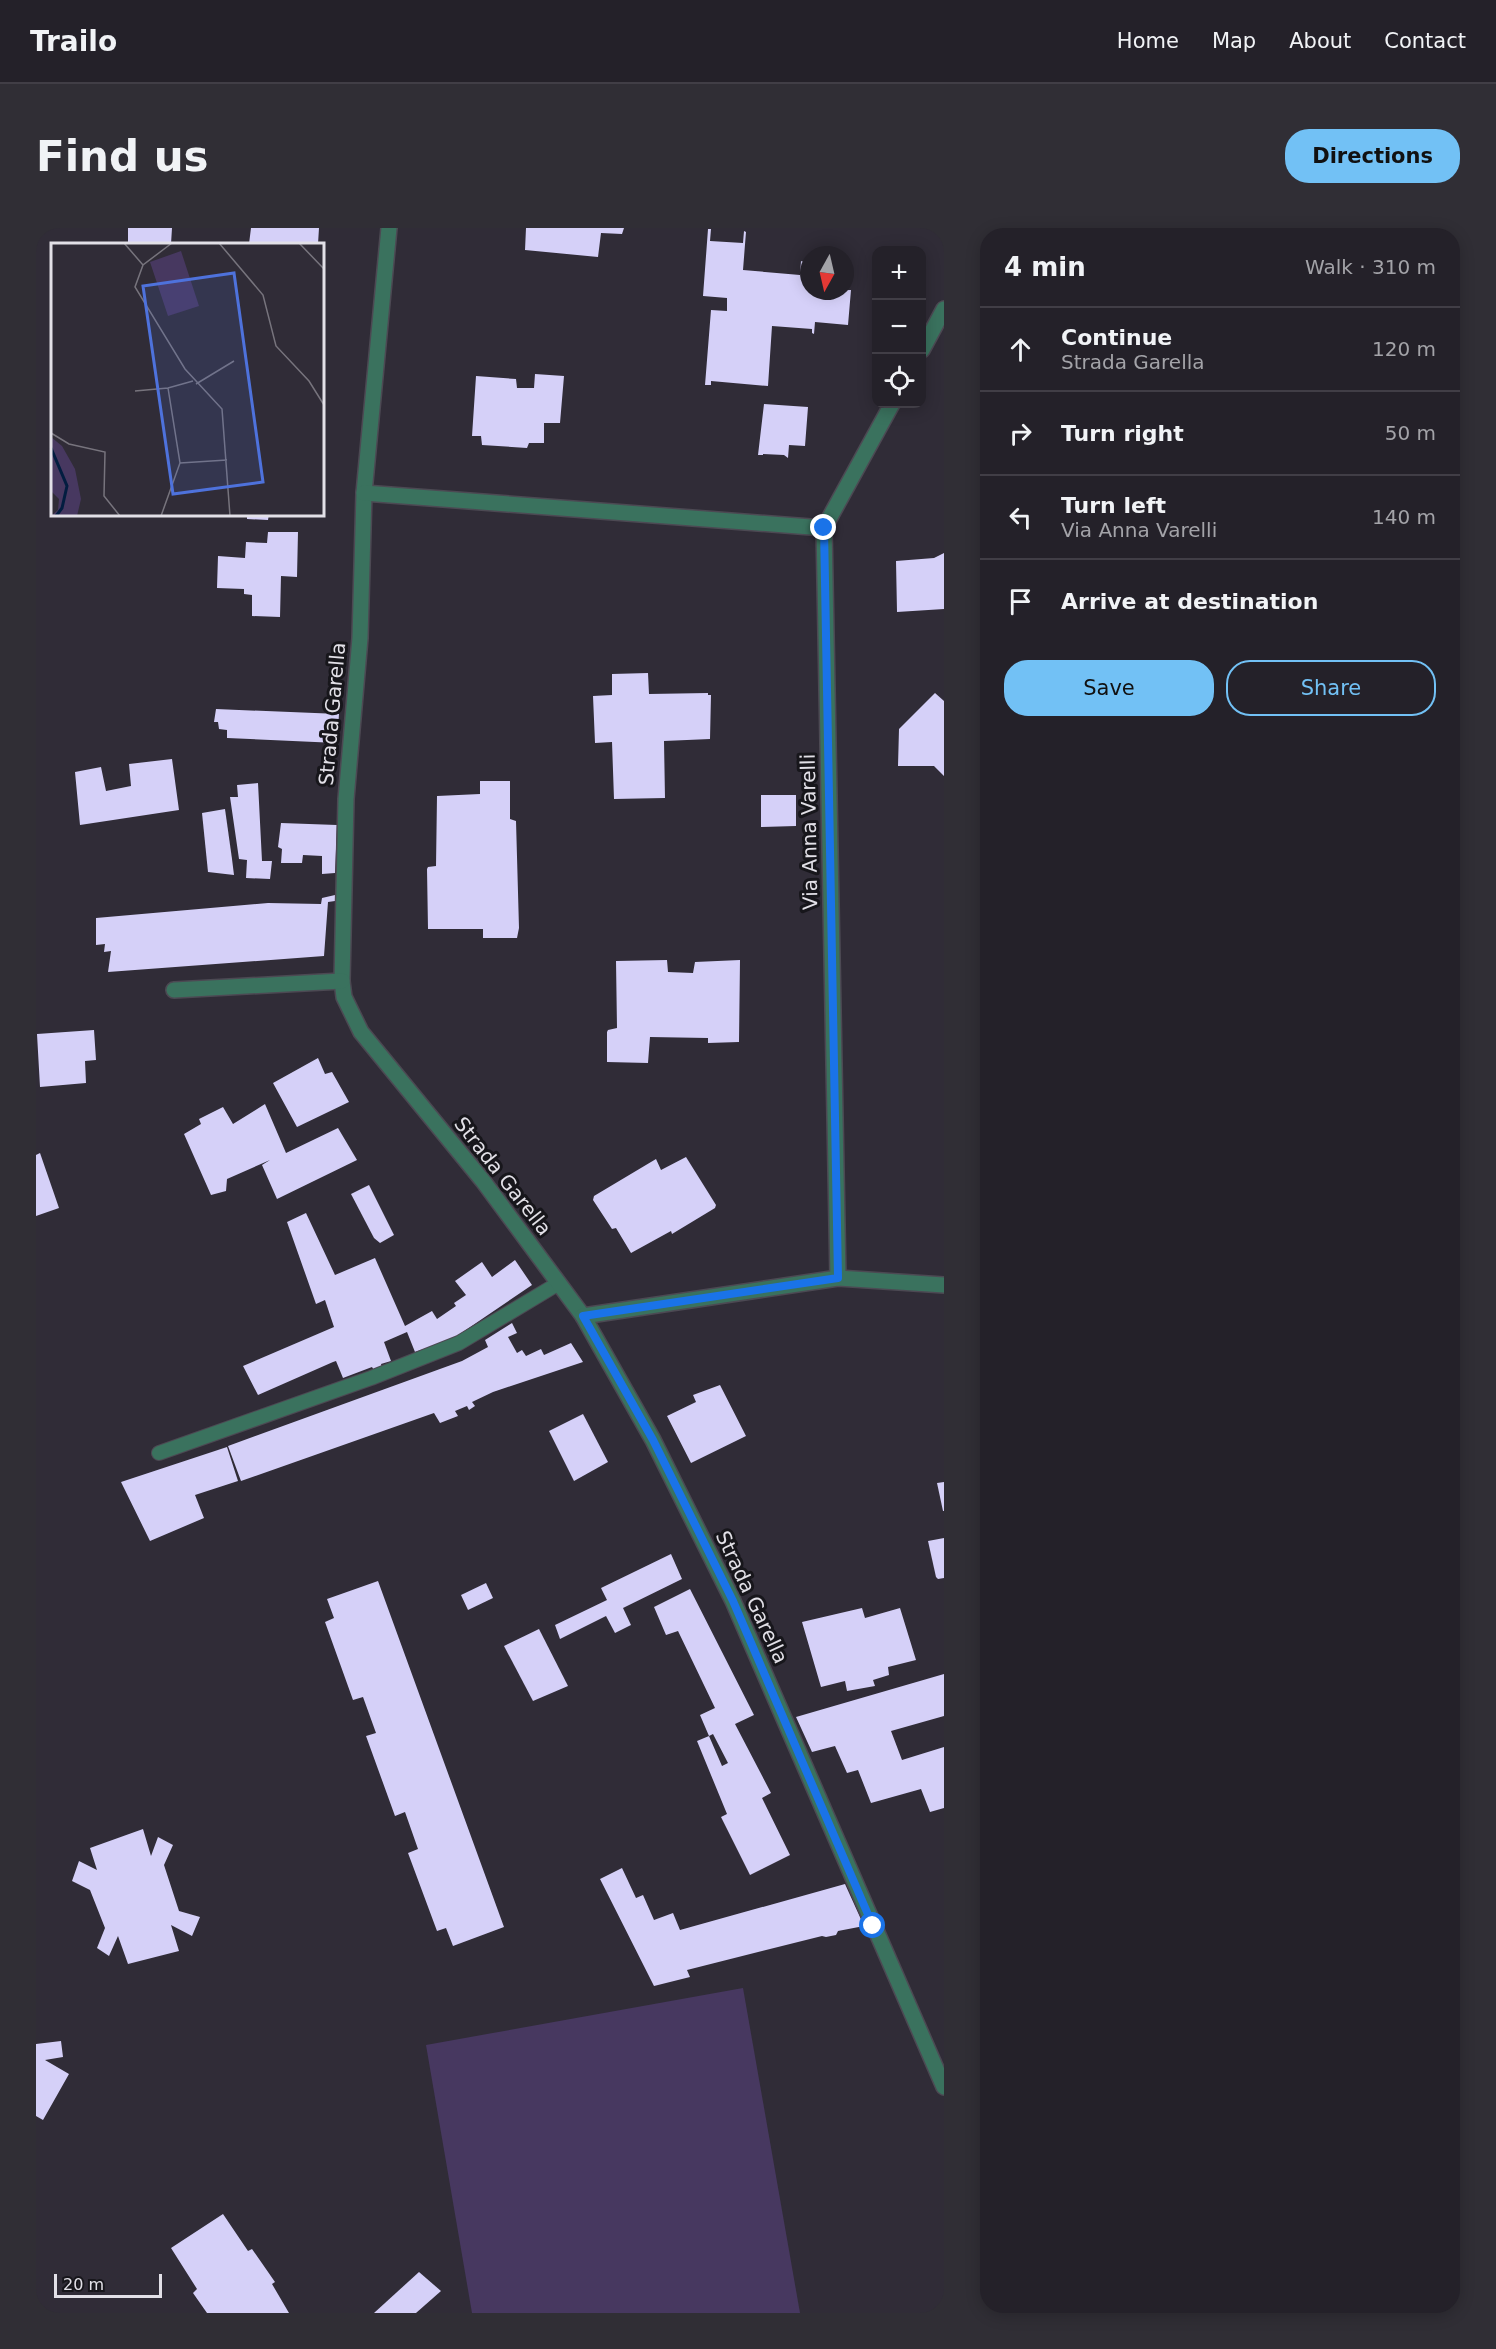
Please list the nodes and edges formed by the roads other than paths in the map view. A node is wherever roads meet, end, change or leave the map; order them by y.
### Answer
1 (389, 228) edge
2 (944, 309) edge
3 (926, 341) edge
4 (890, 408) edge
5 (364, 493) junction
6 (824, 528) junction
7 (342, 981) junction
8 (174, 990) dead end
9 (838, 1278) junction
10 (559, 1283) junction
11 (944, 1285) edge
12 (583, 1316) junction
13 (159, 1453) dead end
14 (944, 2087) edge

1 - 5 street, Strada Garella
2 - 3 street
4 - 6 street, Via Anna Varelli
5 - 6 street
5 - 7 street, Strada Garella
6 - 9 street, Via Anna Varelli
7 - 8 street
7 - 10 street, Strada Garella
9 - 11 street
9 - 12 street
10 - 12 street, Strada Garella
10 - 13 lane
12 - 14 street, Strada Garella

